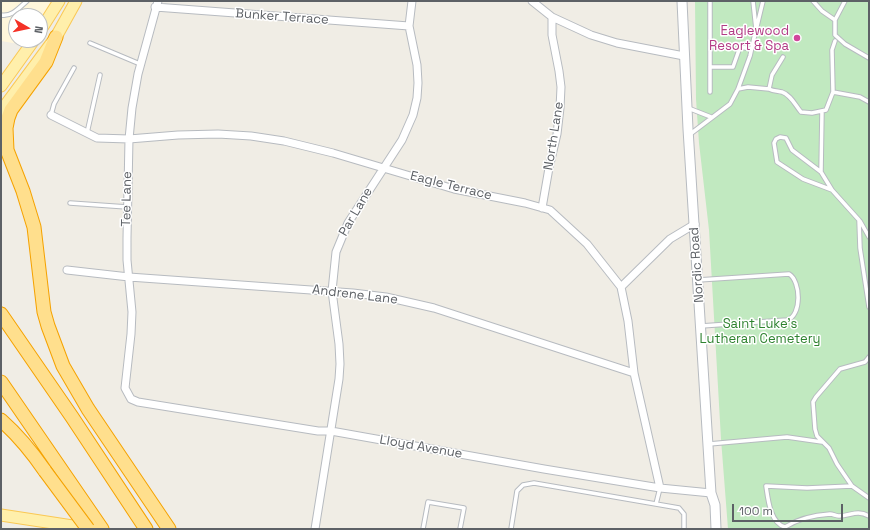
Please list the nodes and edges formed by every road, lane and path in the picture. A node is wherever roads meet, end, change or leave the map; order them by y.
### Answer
1 (28, 1) edge
2 (59, 1) edge
3 (76, 1) edge
4 (412, 1) edge
5 (532, 1) edge
6 (682, 1) edge
7 (710, 1) edge
8 (753, 1) edge
9 (763, 1) edge
10 (813, 1) edge
11 (845, 1) edge
12 (157, 4) edge
13 (1, 15) edge
14 (552, 17) junction
15 (48, 18) edge
16 (835, 20) junction
17 (409, 26) junction
18 (756, 29) junction
19 (835, 35) junction
20 (56, 37) junction
21 (835, 41) junction
22 (840, 41) junction
23 (90, 43) dead end
24 (28, 48) edge
25 (751, 49) junction
26 (684, 56) junction
27 (783, 57) dead end
28 (869, 58) edge
29 (140, 64) junction
30 (711, 67) junction
31 (74, 68) dead end
32 (100, 75) dead end
33 (1, 86) edge
34 (738, 89) junction
35 (769, 89) junction
36 (710, 92) dead end
37 (833, 92) junction
38 (869, 102) edge
39 (687, 107) junction
40 (1, 110) edge
41 (822, 111) junction
42 (51, 115) joint
43 (711, 117) junction
44 (87, 133) junction
45 (688, 136) junction
46 (129, 140) junction
47 (4, 147) edge
48 (383, 168) junction
49 (821, 172) junction
50 (832, 190) junction
51 (70, 203) dead end
52 (127, 207) junction
53 (542, 208) junction
54 (859, 220) junction
55 (695, 224) junction
56 (869, 237) edge
57 (67, 270) dead end
58 (129, 277) junction
59 (698, 280) junction
60 (621, 287) junction
61 (332, 291) junction
62 (869, 307) edge
63 (1, 314) edge
64 (701, 326) junction
65 (869, 358) edge
66 (869, 362) edge
67 (634, 373) junction
68 (1, 382) edge
69 (131, 398) joint
70 (1, 420) edge
71 (331, 431) junction
72 (822, 442) junction
73 (708, 444) junction
74 (852, 486) junction
75 (660, 488) junction
76 (711, 494) junction
77 (869, 498) edge
78 (656, 504) junction
79 (2, 514) edge
80 (869, 516) edge
81 (60, 526) edge
82 (785, 528) edge
83 (88, 529) edge
84 (92, 529) edge
85 (102, 529) edge
86 (146, 529) edge
87 (169, 529) edge
88 (315, 529) edge
89 (423, 529) edge
90 (460, 529) edge
91 (511, 529) edge
92 (684, 529) edge
93 (716, 529) edge

1 - 13 lane
2 - 15 main road
3 - 20 main road
4 - 17 street, Par Lane
5 - 14 street
6 - 26 street, Nordic Road
7 - 30 lane
8 - 18 lane
9 - 18 lane
10 - 16 lane
11 - 16 lane
12 - 17 street, Bunker Terrace
12 - 29 street, Tee Lane
14 - 26 street
14 - 53 street, North Lane
16 - 19 lane
17 - 48 street, Par Lane
18 - 25 lane
19 - 21 lane
19 - 22 lane
20 - 40 main road
20 - 47 highway
21 - 22 lane
21 - 37 lane
22 - 28 lane
23 - 29 lane
24 - 33 main road
25 - 30 lane
25 - 34 lane
26 - 39 street, Nordic Road
27 - 35 lane
29 - 46 street, Tee Lane
30 - 36 lane
31 - 42 lane
32 - 44 lane
34 - 35 lane
34 - 43 lane
35 - 41 lane
37 - 38 lane
37 - 41 lane
39 - 43 lane
39 - 45 street, Nordic Road
41 - 49 lane
42 - 44 street, Eagle Terrace
43 - 45 lane
44 - 46 street, Eagle Terrace
45 - 55 street, Nordic Road
46 - 48 street, Eagle Terrace
46 - 52 street, Tee Lane
47 - 87 highway
48 - 53 street, Eagle Terrace
48 - 61 street, Par Lane
49 - 50 lane
49 - 50 lane
50 - 54 lane
51 - 52 lane
52 - 58 street, Tee Lane
53 - 60 street, Eagle Terrace
54 - 56 lane
54 - 62 lane
55 - 59 street, Nordic Road
55 - 60 street
57 - 58 street, Andrene Lane
58 - 61 street, Andrene Lane
58 - 69 street, Tee Lane
59 - 64 street, Nordic Road
59 - 64 lane
60 - 67 street, Eagle Terrace
61 - 67 street, Andrene Lane
61 - 71 street, Par Lane
63 - 86 highway
64 - 73 street, Nordic Road
65 - 66 lane
65 - 72 lane
67 - 75 street, Eagle Terrace
68 - 85 highway
69 - 71 street, Lloyd Avenue
70 - 83 highway, bridge
71 - 75 street, Lloyd Avenue
71 - 88 street, Par Lane
72 - 73 lane
72 - 74 lane
73 - 76 street, Nordic Road
74 - 77 lane
74 - 82 lane
75 - 76 street, Lloyd Avenue
75 - 78 lane
76 - 93 street, Nordic Road
78 - 91 lane
78 - 92 lane
79 - 81 main road
80 - 82 lane
81 - 84 main road
89 - 90 lane

